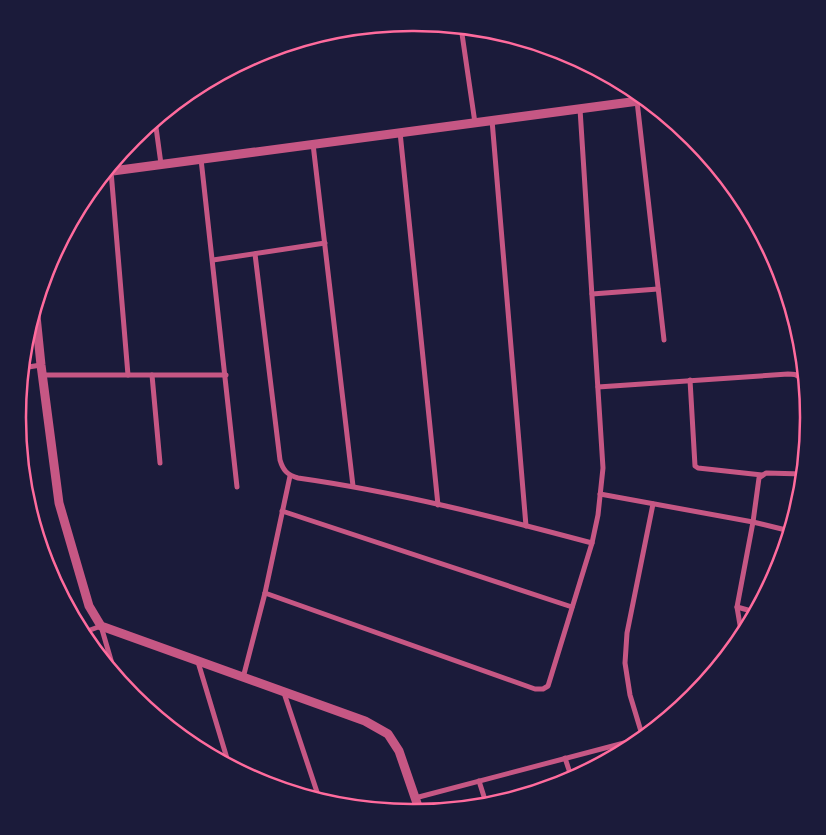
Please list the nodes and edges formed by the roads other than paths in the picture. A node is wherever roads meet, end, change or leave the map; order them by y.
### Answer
1 (462, 34) edge
2 (635, 101) edge
3 (643, 107) edge
4 (580, 109) junction
5 (492, 120) junction
6 (476, 123) junction
7 (156, 129) edge
8 (400, 132) junction
9 (313, 144) junction
10 (201, 159) junction
11 (162, 164) junction
12 (115, 170) edge
13 (110, 177) edge
14 (324, 243) junction
15 (255, 254) junction
16 (213, 260) junction
17 (658, 289) junction
18 (592, 294) junction
19 (37, 326) edge
20 (664, 340) dead end
21 (30, 369) edge
22 (42, 370) junction
23 (128, 375) junction
24 (152, 375) junction
25 (226, 375) junction
26 (797, 376) edge
27 (690, 380) junction
28 (598, 387) junction
29 (160, 463) dead end
30 (795, 474) edge
31 (762, 475) junction
32 (290, 476) junction
33 (353, 486) junction
34 (237, 487) dead end
35 (600, 494) junction
36 (654, 504) junction
37 (438, 506) junction
38 (282, 510) junction
39 (753, 522) junction
40 (526, 526) junction
41 (783, 529) edge
42 (592, 543) junction
43 (265, 593) junction
44 (572, 607) junction
45 (737, 607) junction
46 (748, 610) edge
47 (740, 624) edge
48 (101, 626) junction
49 (90, 630) edge
50 (111, 659) edge
51 (198, 661) junction
52 (243, 678) junction
53 (284, 692) junction
54 (640, 730) edge
55 (619, 744) edge
56 (226, 755) edge
57 (565, 758) junction
58 (569, 771) edge
59 (480, 781) junction
60 (317, 792) edge
61 (415, 798) junction
62 (484, 798) edge
63 (417, 804) edge

1 - 6 street
2 - 4 street
3 - 17 street
4 - 5 street
4 - 18 street
5 - 6 street
5 - 40 street
6 - 8 street
7 - 11 street
8 - 9 street
8 - 37 street
9 - 10 street
9 - 14 street
10 - 11 street
10 - 16 street
11 - 12 street
13 - 23 street
14 - 15 street
14 - 33 street
15 - 16 street
15 - 32 street
16 - 25 street
17 - 18 street
17 - 20 street
18 - 28 street
19 - 22 street
21 - 22 street
22 - 23 street
22 - 48 street
23 - 24 street
24 - 25 street
24 - 29 street
25 - 34 street
26 - 27 street
27 - 28 street
27 - 31 street
28 - 35 street
30 - 31 street
31 - 39 street
32 - 33 street
32 - 38 street
33 - 37 street
35 - 36 street
35 - 42 street
36 - 39 street
36 - 54 street
37 - 40 street
38 - 43 street
38 - 44 street
39 - 41 street
39 - 45 street
40 - 42 street
42 - 44 street
43 - 44 street
43 - 52 street
45 - 46 street
45 - 47 street
48 - 49 street
48 - 50 street
48 - 51 street
51 - 52 street
51 - 56 street
52 - 53 street
53 - 60 street
53 - 61 street
55 - 57 street
57 - 58 street
57 - 59 street
59 - 61 street
59 - 62 street
61 - 63 street

